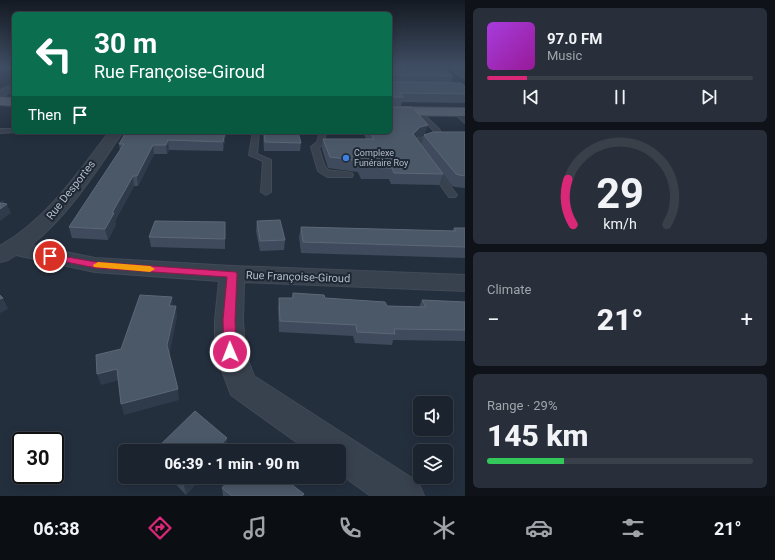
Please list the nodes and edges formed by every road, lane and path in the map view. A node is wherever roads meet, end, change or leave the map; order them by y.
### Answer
1 (0, 101) edge
2 (12, 102) edge
3 (392, 111) edge
4 (418, 111) junction
5 (460, 112) edge
6 (465, 121) edge
7 (0, 131) edge
8 (12, 131) edge
9 (115, 134) edge
10 (256, 134) edge
11 (322, 134) edge
12 (349, 175) dead end
13 (266, 192) dead end
14 (452, 195) dead end
15 (7, 252) edge
16 (232, 274) junction
17 (465, 283) edge
18 (329, 444) edge
19 (346, 456) edge
20 (404, 496) edge

1 - 2 main road
3 - 4 main road
4 - 5 main road
4 - 14 lane
5 - 6 lane
7 - 8 lane
9 - 15 street, Rue Desportes
10 - 13 lane
11 - 12 lane
15 - 16 street, Rue Françoise-Giroud
16 - 17 street, Rue Françoise-Giroud
16 - 18 street
19 - 20 street

